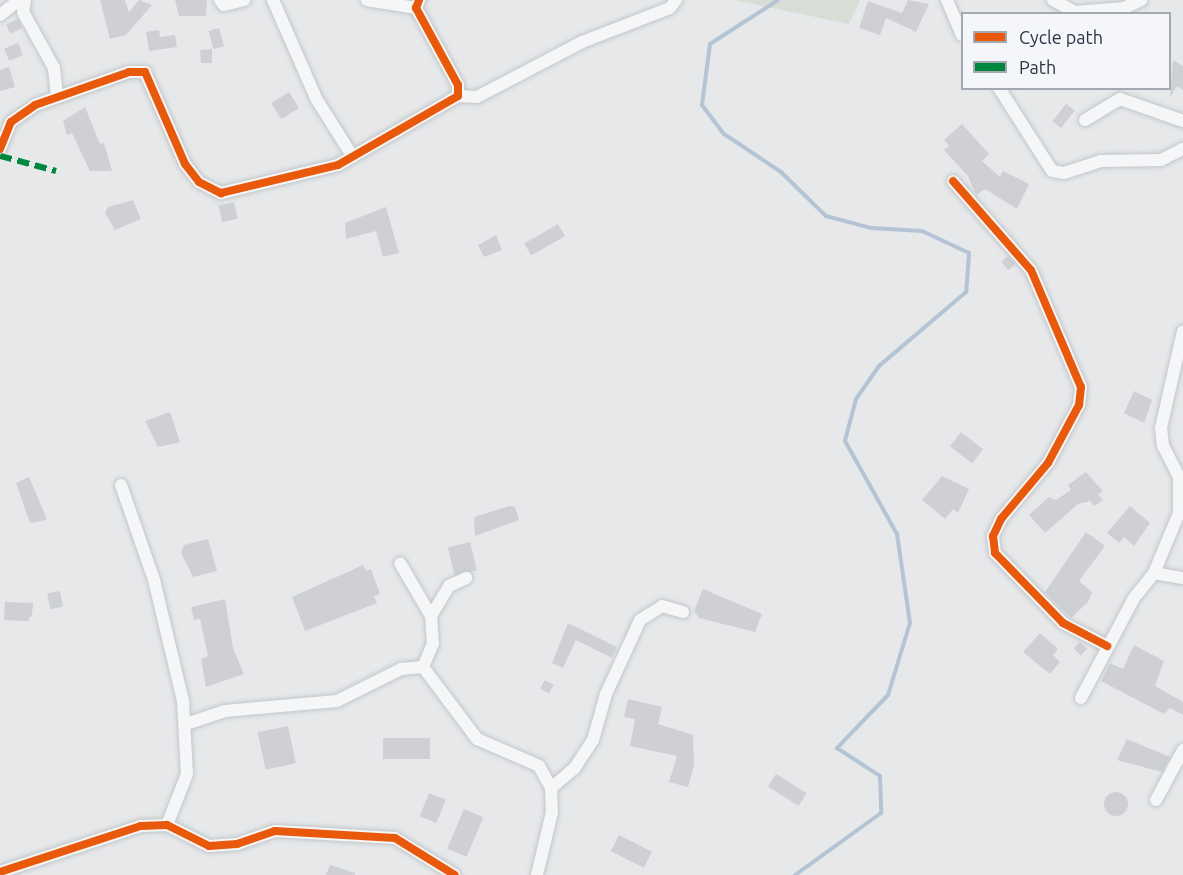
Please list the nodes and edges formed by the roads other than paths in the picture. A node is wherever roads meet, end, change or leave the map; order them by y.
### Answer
1 (19, 0) edge
2 (25, 0) edge
3 (220, 0) edge
4 (244, 0) edge
5 (273, 0) edge
6 (367, 0) edge
7 (676, 0) edge
8 (947, 0) edge
9 (1053, 0) edge
10 (1142, 0) edge
11 (417, 4) edge
12 (0, 15) edge
13 (961, 31) edge
14 (1000, 90) edge
15 (57, 96) junction
16 (458, 96) junction
17 (1085, 120) dead end
18 (1183, 121) edge
19 (0, 149) edge
20 (1183, 149) edge
21 (353, 157) junction
22 (953, 181) dead end
23 (1183, 331) edge
24 (121, 485) dead end
25 (400, 563) dead end
26 (1154, 573) junction
27 (466, 578) dead end
28 (1183, 578) edge
29 (683, 612) dead end
30 (431, 616) junction
31 (1107, 646) junction
32 (423, 667) junction
33 (1081, 698) dead end
34 (186, 724) junction
35 (1183, 750) edge
36 (551, 788) junction
37 (1156, 800) dead end
38 (167, 825) junction
39 (0, 872) edge
40 (455, 875) edge
41 (537, 875) edge

1 - 12 street
2 - 15 street
3 - 4 street
5 - 21 street
6 - 11 street
7 - 16 street
8 - 13 street
9 - 10 street
11 - 16 street
14 - 20 street
15 - 19 street
15 - 21 street
16 - 21 street
17 - 18 street
22 - 31 street
23 - 26 street
24 - 34 street
25 - 30 street
26 - 28 street
26 - 31 street
27 - 30 street
29 - 36 street
30 - 32 street
31 - 33 street
32 - 34 street
32 - 36 street
34 - 38 street
35 - 37 street
36 - 41 street
38 - 39 street
38 - 40 street

